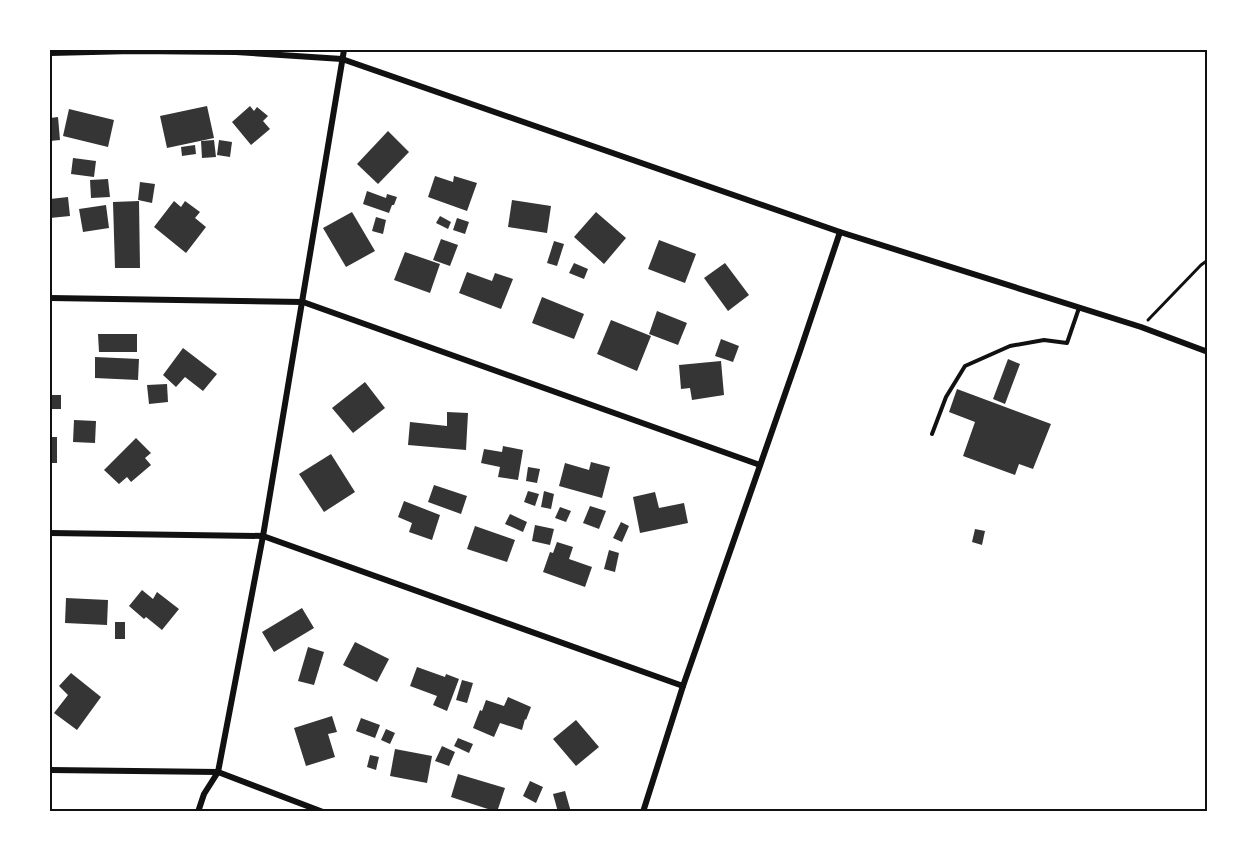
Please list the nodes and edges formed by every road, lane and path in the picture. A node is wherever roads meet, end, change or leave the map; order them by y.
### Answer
1 (344, 50) edge
2 (50, 53) edge
3 (342, 58) junction
4 (840, 232) junction
5 (1208, 260) edge
6 (50, 298) edge
7 (303, 302) junction
8 (1079, 308) junction
9 (1141, 327) junction
10 (1208, 352) edge
11 (932, 434) dead end
12 (760, 465) junction
13 (50, 533) edge
14 (263, 537) junction
15 (682, 686) junction
16 (50, 770) edge
17 (218, 772) junction
18 (198, 812) edge
19 (323, 812) edge
20 (643, 812) edge

1 - 3 street
2 - 3 street
3 - 4 street
3 - 7 street
4 - 8 street
4 - 12 street
5 - 9 path
6 - 7 street
7 - 12 street
7 - 14 street
8 - 9 street
8 - 11 lane
9 - 10 street
12 - 15 street
13 - 14 street
14 - 15 street
14 - 17 street
15 - 20 street
16 - 17 street
17 - 18 street
17 - 19 street

